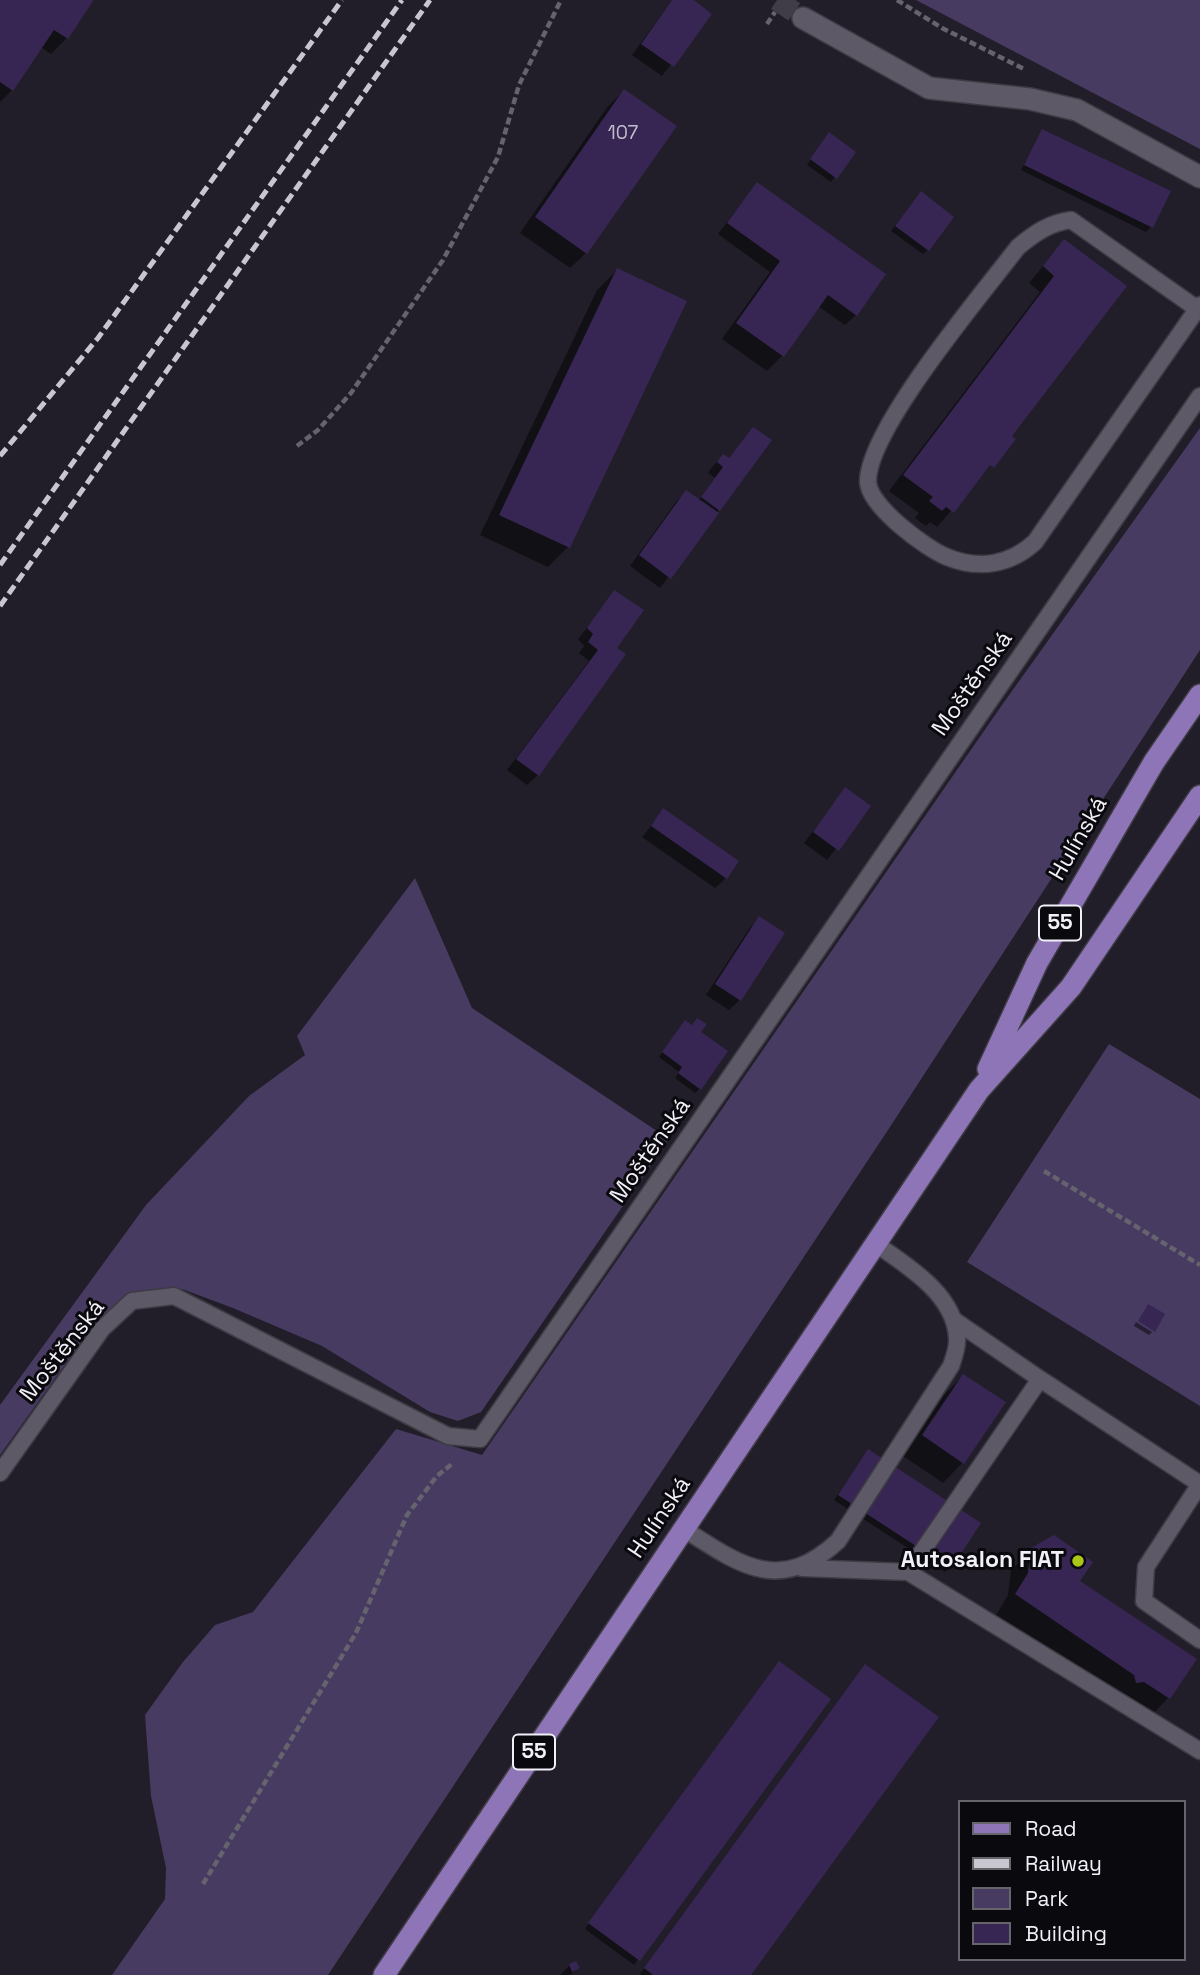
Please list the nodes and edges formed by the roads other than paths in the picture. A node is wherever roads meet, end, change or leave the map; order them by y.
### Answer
1 (803, 18) tunnel mouth
2 (1200, 177) edge
3 (1198, 307) edge
4 (1200, 396) edge
5 (1200, 695) edge
6 (1200, 796) edge
7 (979, 1090) junction
8 (876, 1244) junction
9 (954, 1320) junction
10 (1040, 1379) junction
11 (0, 1473) edge
12 (1200, 1484) edge
13 (684, 1529) junction
14 (799, 1568) junction
15 (908, 1572) junction
16 (1200, 1640) edge
17 (1200, 1752) edge
18 (384, 1975) edge

1 - 2 street
3 - 3 lane
4 - 11 lane, Moštěnská
5 - 7 main road, Hulínská / 55
6 - 7 main road, Hulínská / 55
7 - 8 main road, Hulínská / 55
8 - 9 lane
8 - 13 main road, Hulínská / 55
9 - 10 lane
9 - 14 lane
10 - 12 lane
10 - 15 lane
12 - 16 lane
13 - 14 lane
13 - 18 main road, Hulínská / 55
14 - 15 lane
15 - 17 lane

